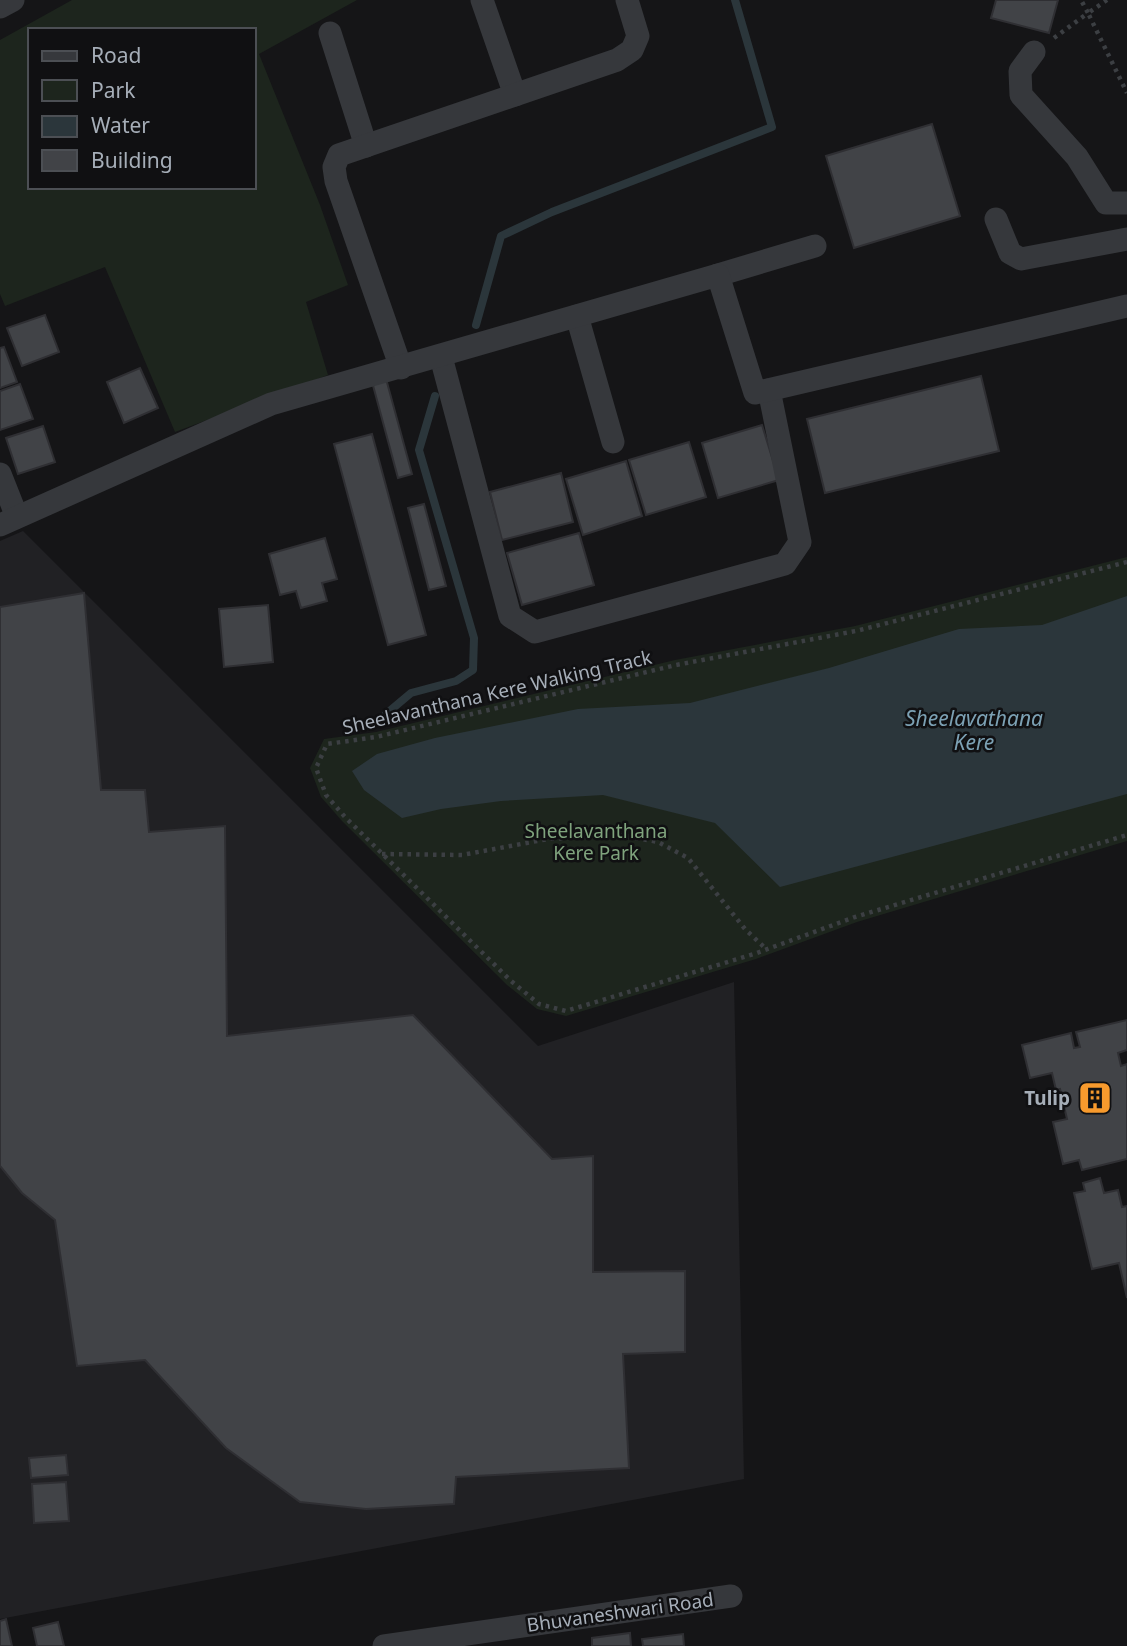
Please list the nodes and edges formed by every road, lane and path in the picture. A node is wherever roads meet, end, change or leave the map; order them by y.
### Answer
1 (13, 0) edge
2 (482, 0) edge
3 (627, 0) edge
4 (1081, 0) edge
5 (1107, 0) edge
6 (0, 7) edge
7 (1088, 13) junction
8 (330, 33) dead end
9 (1039, 48) joint
10 (1127, 93) edge
11 (515, 94) junction
12 (366, 146) junction
13 (1127, 203) edge
14 (996, 219) dead end
15 (1127, 239) edge
16 (815, 246) dead end
17 (718, 275) junction
18 (1127, 306) edge
19 (577, 316) junction
20 (441, 356) junction
21 (401, 368) junction
22 (769, 390) junction
23 (613, 442) dead end
24 (0, 474) edge
25 (9, 521) edge
26 (1127, 562) edge
27 (1127, 835) edge
28 (382, 853) junction
29 (766, 949) junction
30 (731, 1596) dead end
31 (384, 1646) edge

1 - 6 street
2 - 11 street
3 - 11 street
4 - 7 path
5 - 7 path
7 - 9 path
7 - 10 path
8 - 12 street
9 - 13 street
11 - 12 street
12 - 21 street
14 - 15 street
16 - 17 street
17 - 19 street
17 - 22 street
18 - 22 street
19 - 20 street
19 - 23 street
20 - 21 street
20 - 22 street
21 - 25 street
24 - 25 street
26 - 28 path, Sheelavanthana Kere Walking Track
27 - 29 path, Sheelavanthana Kere Walking Track
28 - 29 path
28 - 29 path, Sheelavanthana Kere Walking Track
30 - 31 street, Bhuvaneshwari Road

